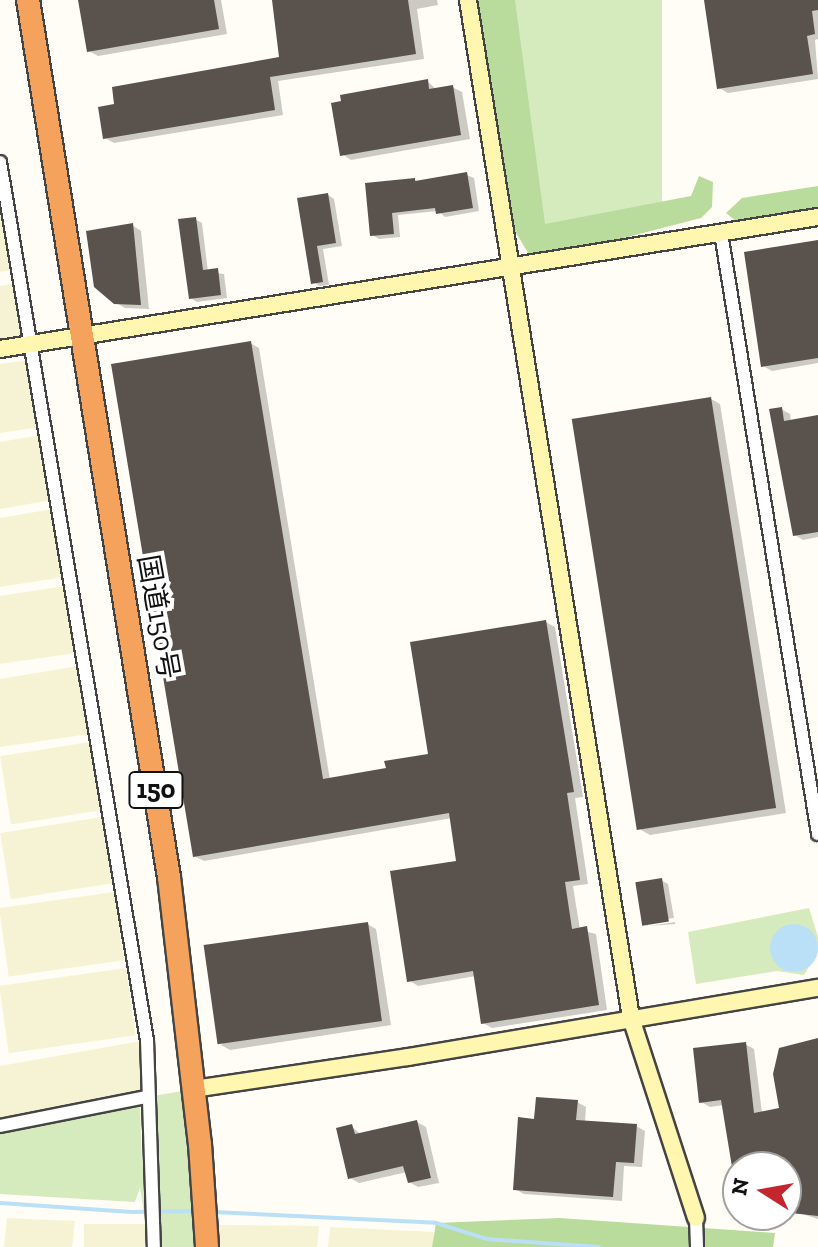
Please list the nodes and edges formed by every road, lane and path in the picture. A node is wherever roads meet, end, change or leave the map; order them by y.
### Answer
1 (28, 0) edge
2 (468, 0) edge
3 (0, 162) edge
4 (818, 217) edge
5 (721, 233) junction
6 (513, 267) junction
7 (81, 336) junction
8 (30, 345) junction
9 (0, 349) edge
10 (818, 834) edge
11 (818, 988) edge
12 (631, 1018) junction
13 (194, 1089) junction
14 (147, 1097) junction
15 (0, 1126) edge
16 (696, 1218) joint
17 (154, 1247) edge
18 (207, 1247) edge
19 (697, 1247) edge

1 - 7 highway, 国道150号 / 150
2 - 6 street
3 - 8 street
4 - 5 street
5 - 6 street
5 - 10 street
6 - 7 street
6 - 12 street
7 - 8 street
7 - 13 highway, 国道150号 / 150
8 - 9 street
8 - 14 street
11 - 12 street
12 - 13 street
12 - 16 street
13 - 18 highway, 国道150号 / 150
14 - 15 street
14 - 17 street
16 - 19 street

